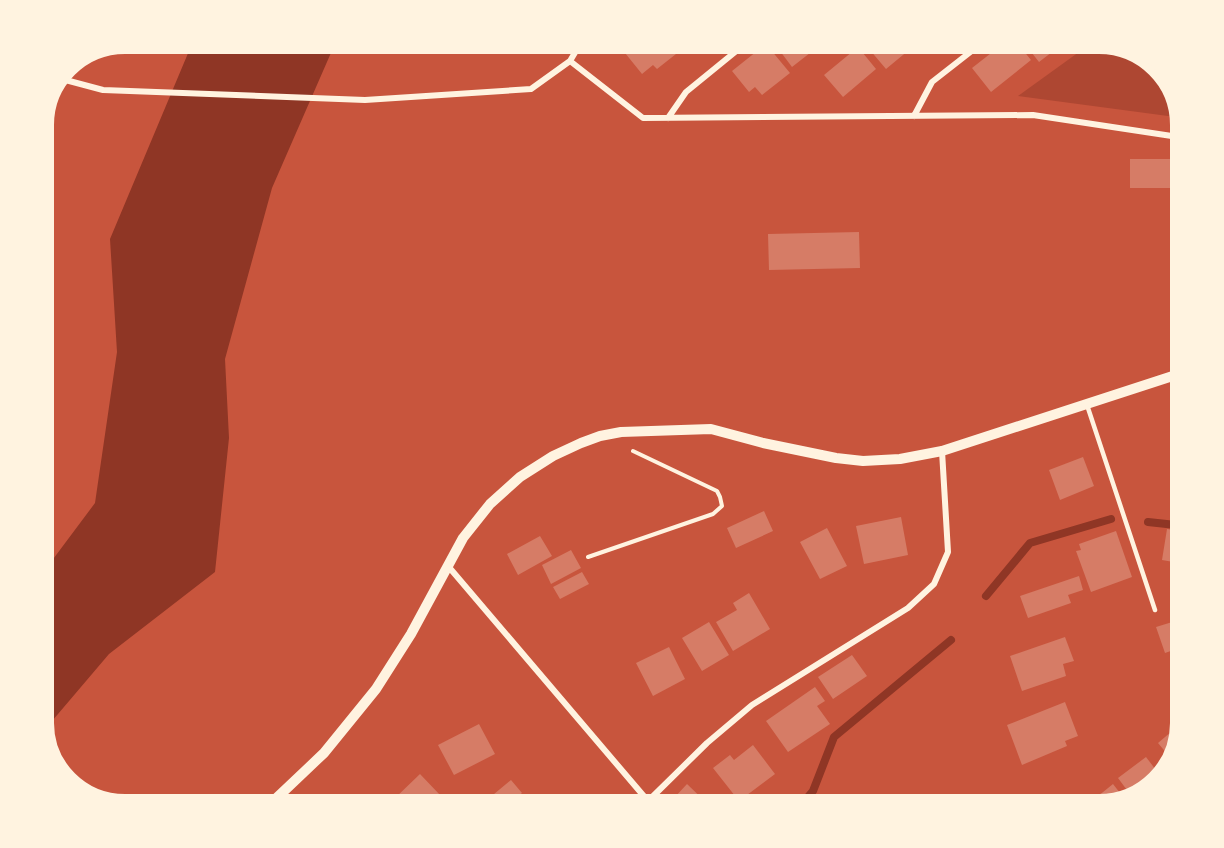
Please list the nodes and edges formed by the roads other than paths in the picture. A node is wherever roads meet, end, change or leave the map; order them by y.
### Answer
1 (576, 50) edge
2 (738, 50) edge
3 (973, 50) edge
4 (570, 61) junction
5 (64, 80) edge
6 (914, 116) junction
7 (668, 118) junction
8 (1174, 136) edge
9 (1174, 376) edge
10 (1087, 404) junction
11 (942, 451) junction
12 (447, 566) junction
13 (1155, 610) dead end
14 (277, 798) edge
15 (645, 798) edge
16 (651, 798) edge

1 - 4 street
2 - 7 street
3 - 6 street
4 - 5 street
4 - 7 street
6 - 7 street
6 - 8 street
9 - 10 street
10 - 11 street
10 - 13 lane
11 - 12 street
11 - 16 street
12 - 14 street
12 - 15 street

